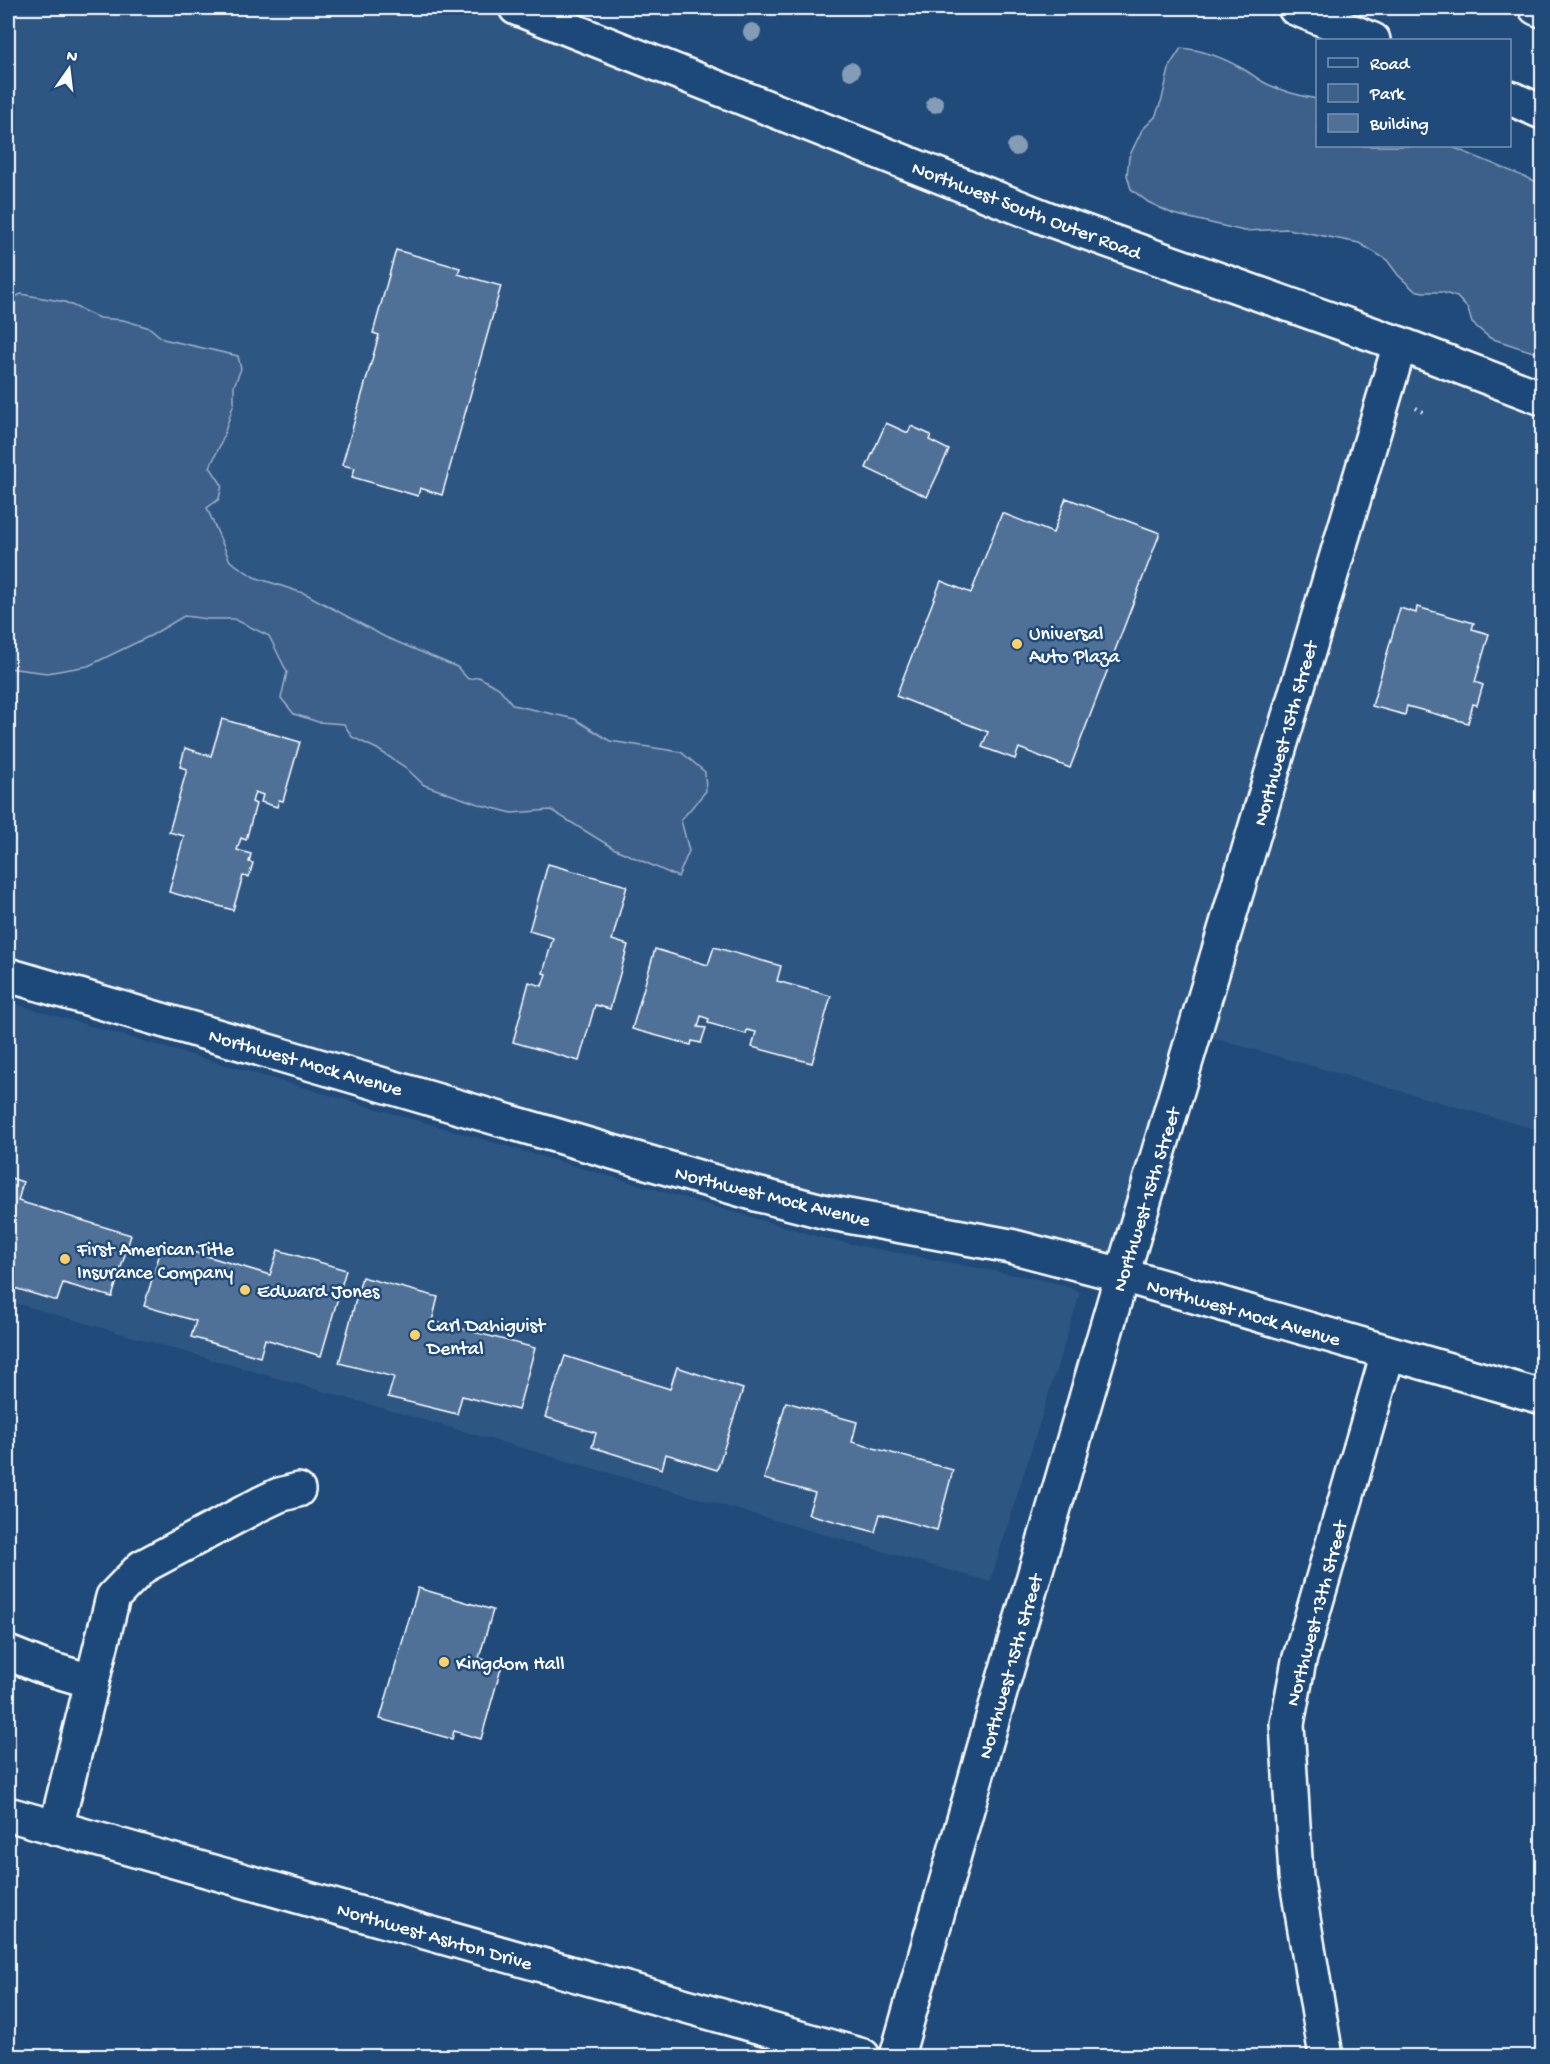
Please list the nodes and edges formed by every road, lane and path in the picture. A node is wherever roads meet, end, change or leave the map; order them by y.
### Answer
1 (516, 8) edge
2 (1294, 8) edge
3 (1536, 8) edge
4 (1542, 10) edge
5 (1371, 39) edge
6 (1511, 99) edge
7 (1542, 112) edge
8 (1400, 344) junction
9 (1542, 398) edge
10 (8, 975) edge
11 (1122, 1275) junction
12 (1388, 1353) junction
13 (1542, 1397) edge
14 (298, 1490) dead end
15 (8, 1653) edge
16 (91, 1681) junction
17 (8, 1814) edge
18 (56, 1828) junction
19 (863, 2056) edge
20 (897, 2056) edge
21 (1326, 2056) edge

1 - 8 main road, Northwest South Outer Road
2 - 5 main road
3 - 4 main road
6 - 7 main road
8 - 9 main road, Northwest South Outer Road
8 - 11 main road, Northwest 15th Street
10 - 11 main road, Northwest Mock Avenue
11 - 12 main road, Northwest Mock Avenue
11 - 20 main road, Northwest 15th Street
12 - 13 main road, Northwest Mock Avenue
12 - 21 main road, Northwest 13th Street
14 - 16 main road
15 - 16 main road
16 - 18 main road
17 - 18 main road, Northwest Ashton Drive
18 - 19 main road, Northwest Ashton Drive

